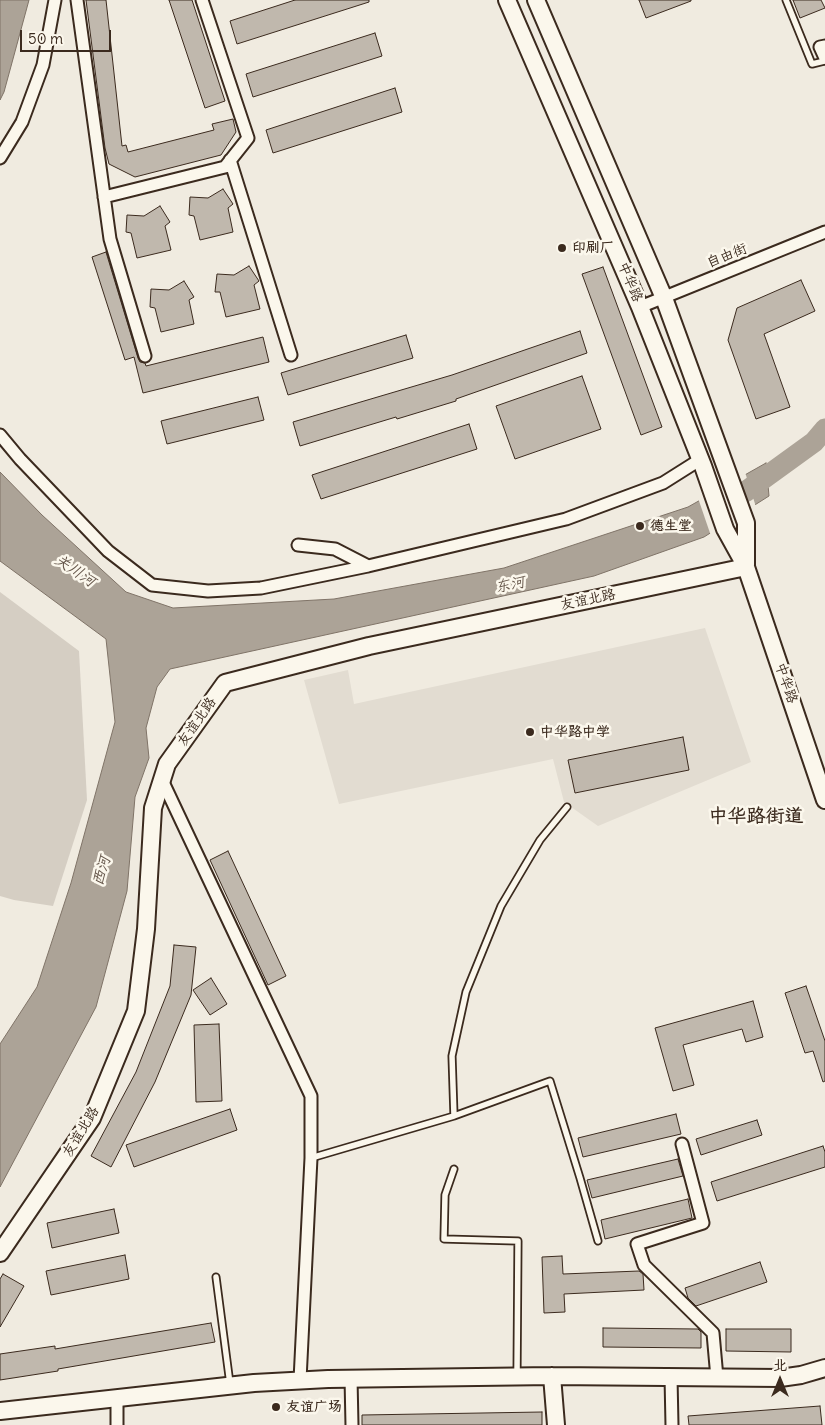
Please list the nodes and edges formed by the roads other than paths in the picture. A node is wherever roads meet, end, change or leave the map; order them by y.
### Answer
1 (55, 0) edge
2 (77, 0) edge
3 (202, 0) edge
4 (507, 0) edge
5 (536, 0) edge
6 (786, 0) edge
7 (825, 46) edge
8 (825, 60) edge
9 (0, 158) edge
10 (230, 160) junction
11 (104, 197) junction
12 (825, 232) edge
13 (664, 298) junction
14 (640, 307) junction
15 (291, 355) dead end
16 (145, 356) dead end
17 (0, 436) edge
18 (702, 462) junction
19 (298, 545) dead end
20 (368, 566) junction
21 (746, 567) junction
22 (162, 780) junction
23 (825, 800) edge
24 (567, 807) dead end
25 (454, 1116) junction
26 (682, 1144) dead end
27 (311, 1158) junction
28 (454, 1169) dead end
29 (598, 1241) dead end
30 (0, 1254) edge
31 (216, 1277) dead end
32 (825, 1368) edge
33 (517, 1376) junction
34 (552, 1376) junction
35 (671, 1377) junction
36 (351, 1378) junction
37 (717, 1378) junction
38 (300, 1380) junction
39 (230, 1386) junction
40 (117, 1398) junction
41 (0, 1411) edge
42 (117, 1425) edge
43 (352, 1425) edge
44 (556, 1425) edge
45 (672, 1425) edge

1 - 9 street
2 - 11 street
3 - 10 street
4 - 14 street, 中华路
5 - 13 street, 中华路
6 - 8 lane
7 - 8 street
10 - 11 street
10 - 15 street
11 - 16 street
12 - 13 street, 自由街
13 - 14 street, 自由街
13 - 21 street, 中华路
14 - 18 street, 中华路
17 - 20 street
18 - 20 street
18 - 21 street, 中华路
19 - 20 street
21 - 22 street, 友谊北路
21 - 23 street, 中华路
22 - 27 street
22 - 30 street, 友谊北路
24 - 25 lane
25 - 27 lane
25 - 29 lane
26 - 37 street
27 - 38 street
28 - 33 lane
31 - 39 lane
32 - 37 street
33 - 34 street
33 - 36 street
34 - 35 street
34 - 44 street
35 - 37 street
35 - 45 street
36 - 38 street
36 - 43 street
38 - 39 street
39 - 40 street
40 - 41 street
40 - 42 street

